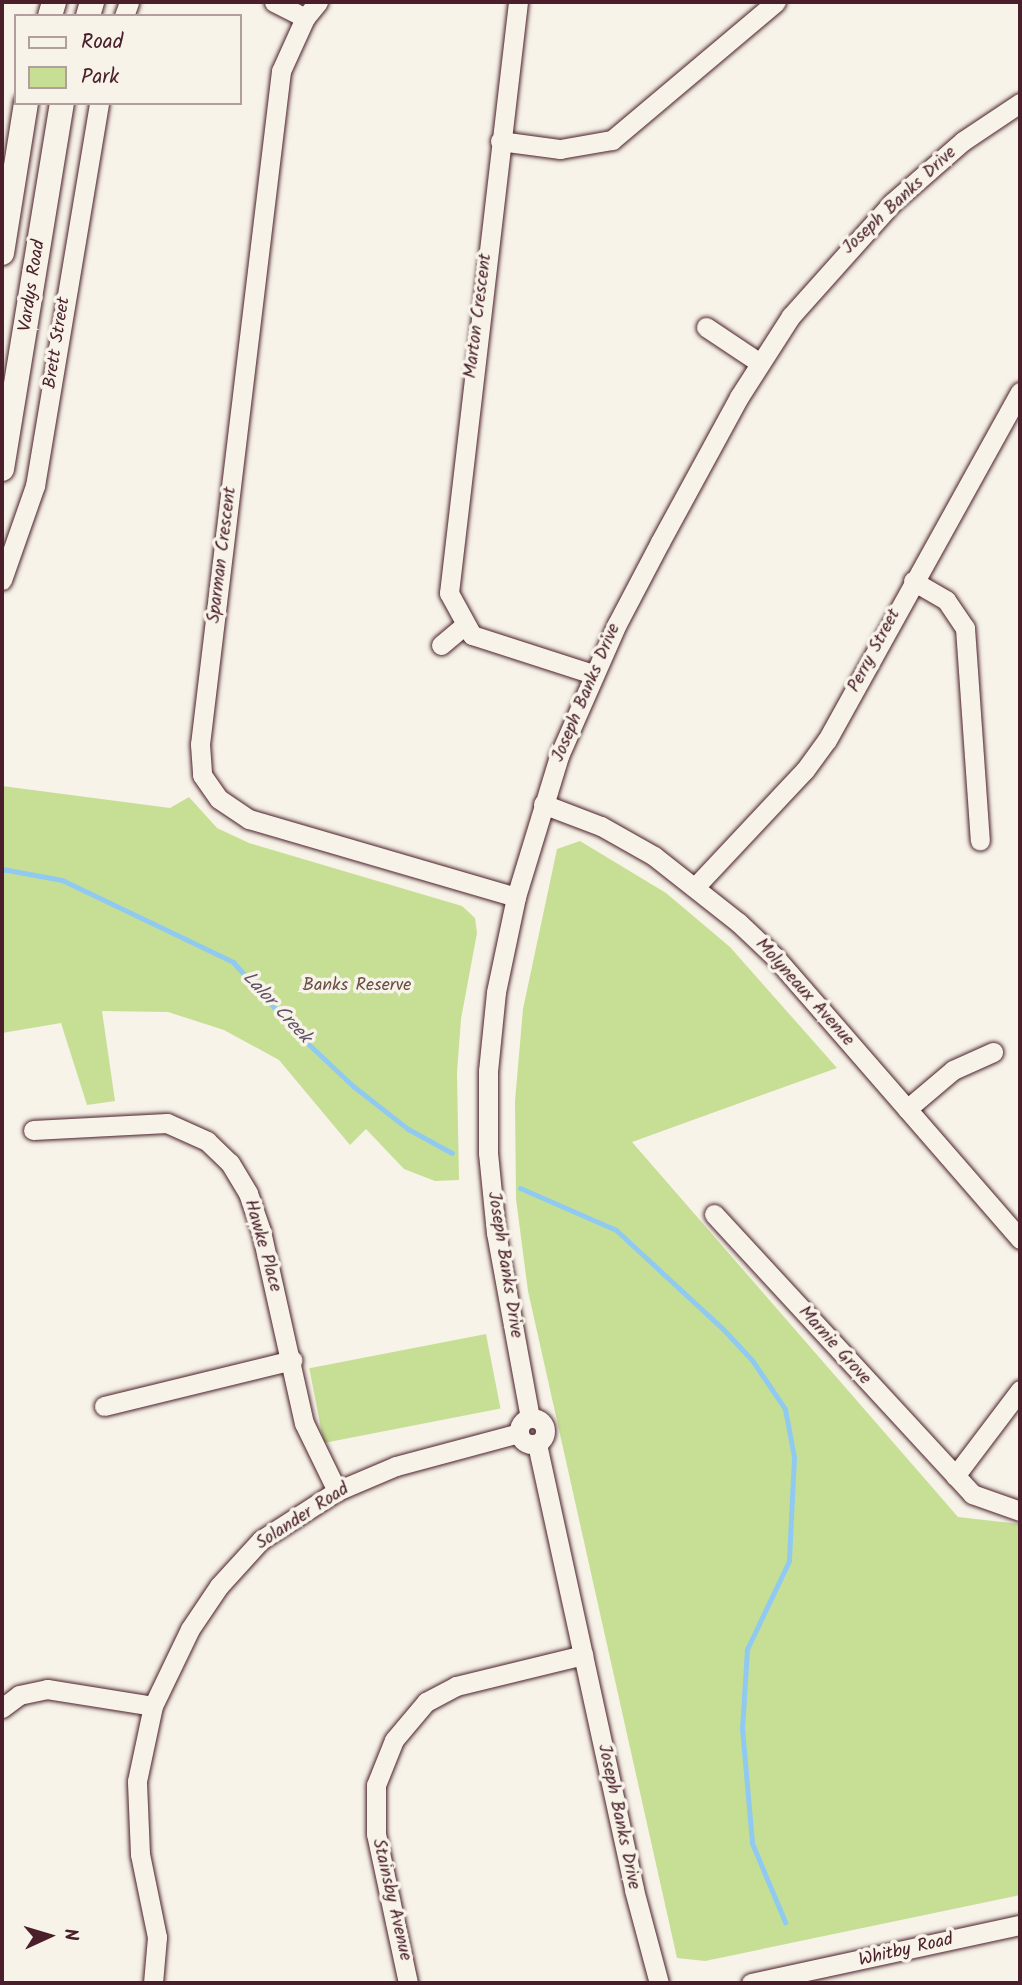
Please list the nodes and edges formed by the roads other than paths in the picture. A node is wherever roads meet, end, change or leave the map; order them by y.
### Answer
1 (274, 2) edge
2 (318, 2) edge
3 (518, 2) edge
4 (776, 2) edge
5 (304, 18) junction
6 (1020, 103) edge
7 (26, 105) edge
8 (62, 105) edge
9 (99, 105) edge
10 (500, 141) junction
11 (2, 253) edge
12 (706, 327) dead end
13 (760, 363) junction
14 (1020, 392) edge
15 (2, 469) edge
16 (2, 580) edge
17 (913, 581) junction
18 (464, 626) junction
19 (442, 645) dead end
20 (593, 674) junction
21 (543, 804) junction
22 (980, 840) dead end
23 (696, 886) junction
24 (516, 897) junction
25 (993, 1052) dead end
26 (907, 1109) junction
27 (33, 1130) dead end
28 (714, 1214) dead end
29 (1020, 1239) edge
30 (292, 1360) junction
31 (1020, 1390) edge
32 (104, 1406) dead end
33 (524, 1426) junction
34 (955, 1476) junction
35 (337, 1491) junction
36 (1020, 1511) edge
37 (583, 1655) junction
38 (153, 1706) junction
39 (2, 1708) edge
40 (1020, 1925) edge
41 (153, 1983) edge
42 (408, 1983) edge
43 (659, 1983) edge
44 (751, 1983) edge

1 - 5 street
2 - 5 street, Sparman Crescent
3 - 10 street, Marton Crescent
4 - 10 street
5 - 24 street, Sparman Crescent
6 - 13 street, Joseph Banks Drive
7 - 11 main road, Vardys Road
8 - 15 main road, Vardys Road
9 - 16 street, Brett Street
10 - 18 street, Marton Crescent
12 - 13 street
13 - 20 street, Joseph Banks Drive
14 - 17 street, Perry Street
17 - 22 street
17 - 23 street, Perry Street
18 - 19 street
18 - 20 street
20 - 21 street, Joseph Banks Drive
21 - 23 street, Molyneaux Avenue
21 - 24 street, Joseph Banks Drive
23 - 26 street, Molyneaux Avenue
24 - 33 street, Joseph Banks Drive
25 - 26 street
26 - 29 street, Molyneaux Avenue
27 - 30 street, Hawke Place
28 - 34 street, Marnie Grove
30 - 32 street
30 - 35 street, Hawke Place
31 - 34 street
33 - 35 street, Solander Road
33 - 37 street, Joseph Banks Drive
34 - 36 street, Marnie Grove
35 - 38 street, Solander Road
37 - 42 street, Stainsby Avenue
37 - 43 street, Joseph Banks Drive
38 - 39 street
38 - 41 street, Solander Road
40 - 44 street, Whitby Road

